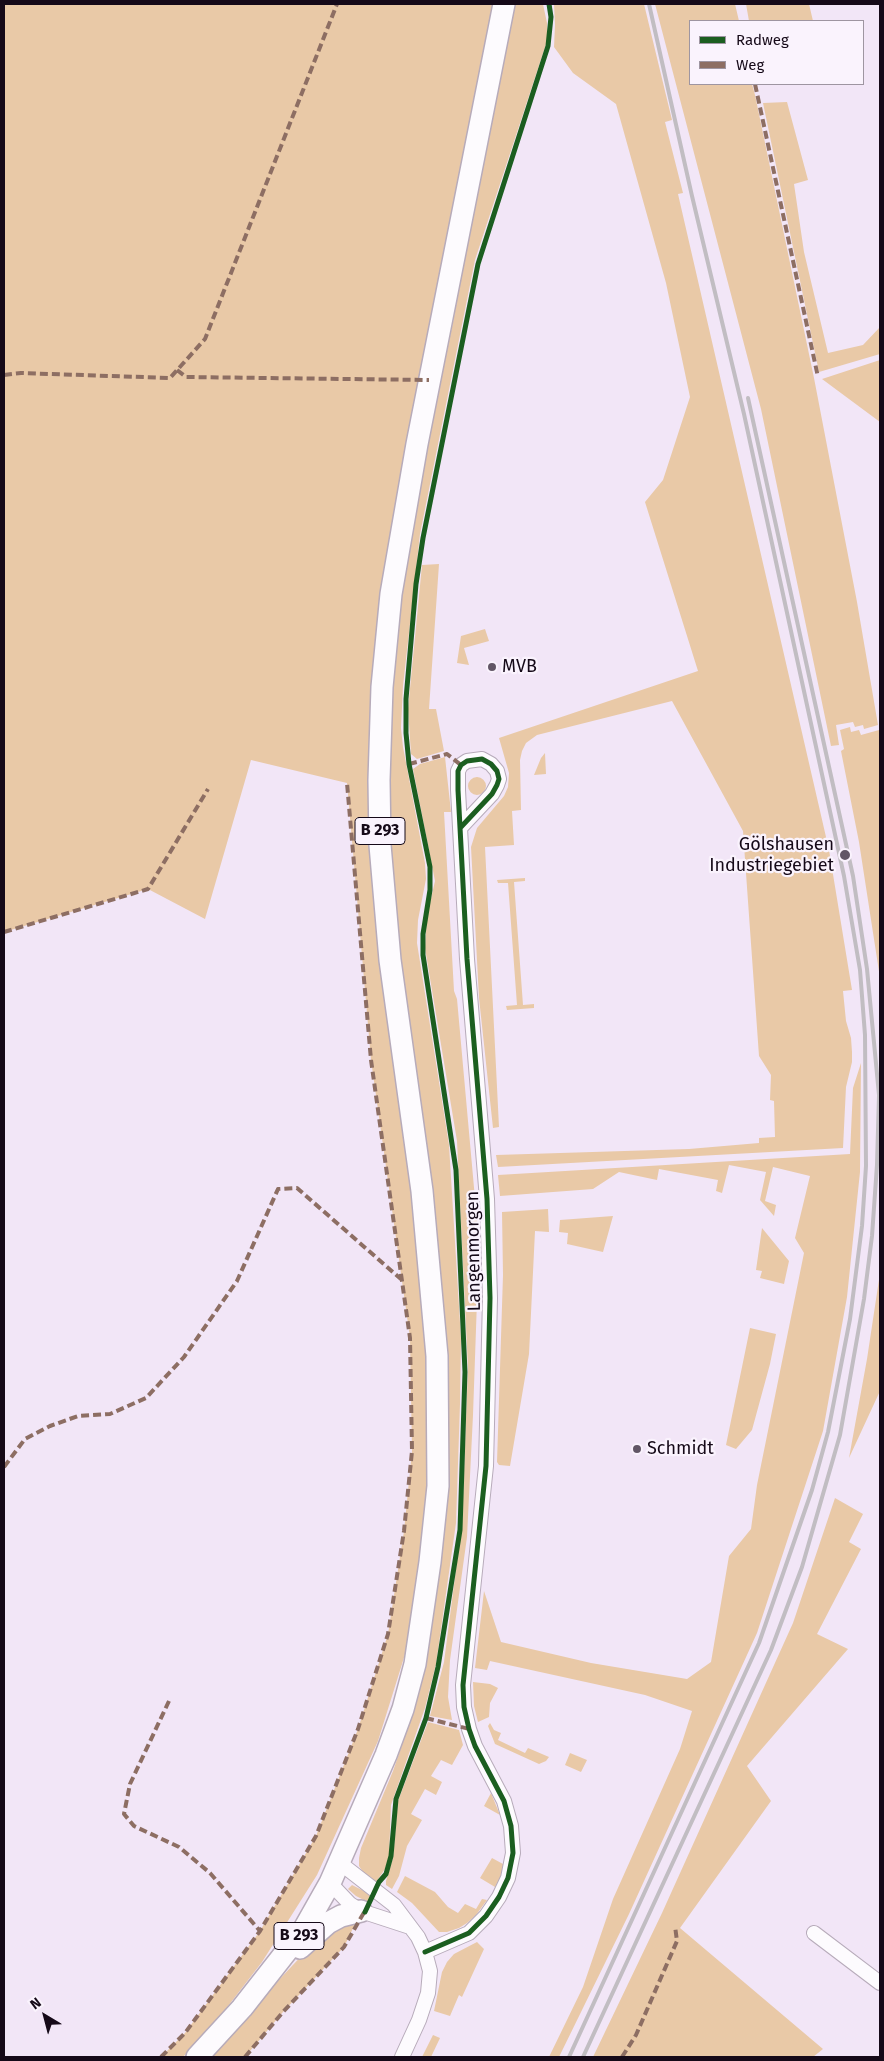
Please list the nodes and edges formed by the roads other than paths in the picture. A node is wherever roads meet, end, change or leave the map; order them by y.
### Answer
1 (504, 4) edge
2 (461, 827) junction
3 (340, 1863) junction
4 (330, 1883) junction
5 (361, 1911) junction
6 (410, 1927) junction
7 (814, 1933) dead end
8 (425, 1952) junction
9 (880, 1983) edge
10 (261, 1984) junction
11 (197, 2057) edge
12 (402, 2057) edge

1 - 3 main road, B 293
2 - 2 street, Langenmorgen
2 - 8 street, Langenmorgen
3 - 4 main road, B 293
3 - 6 street
4 - 5 street
4 - 10 main road, B 293
5 - 6 street
5 - 10 main road
6 - 8 street
7 - 9 street
8 - 12 street
10 - 11 main road, B 293

